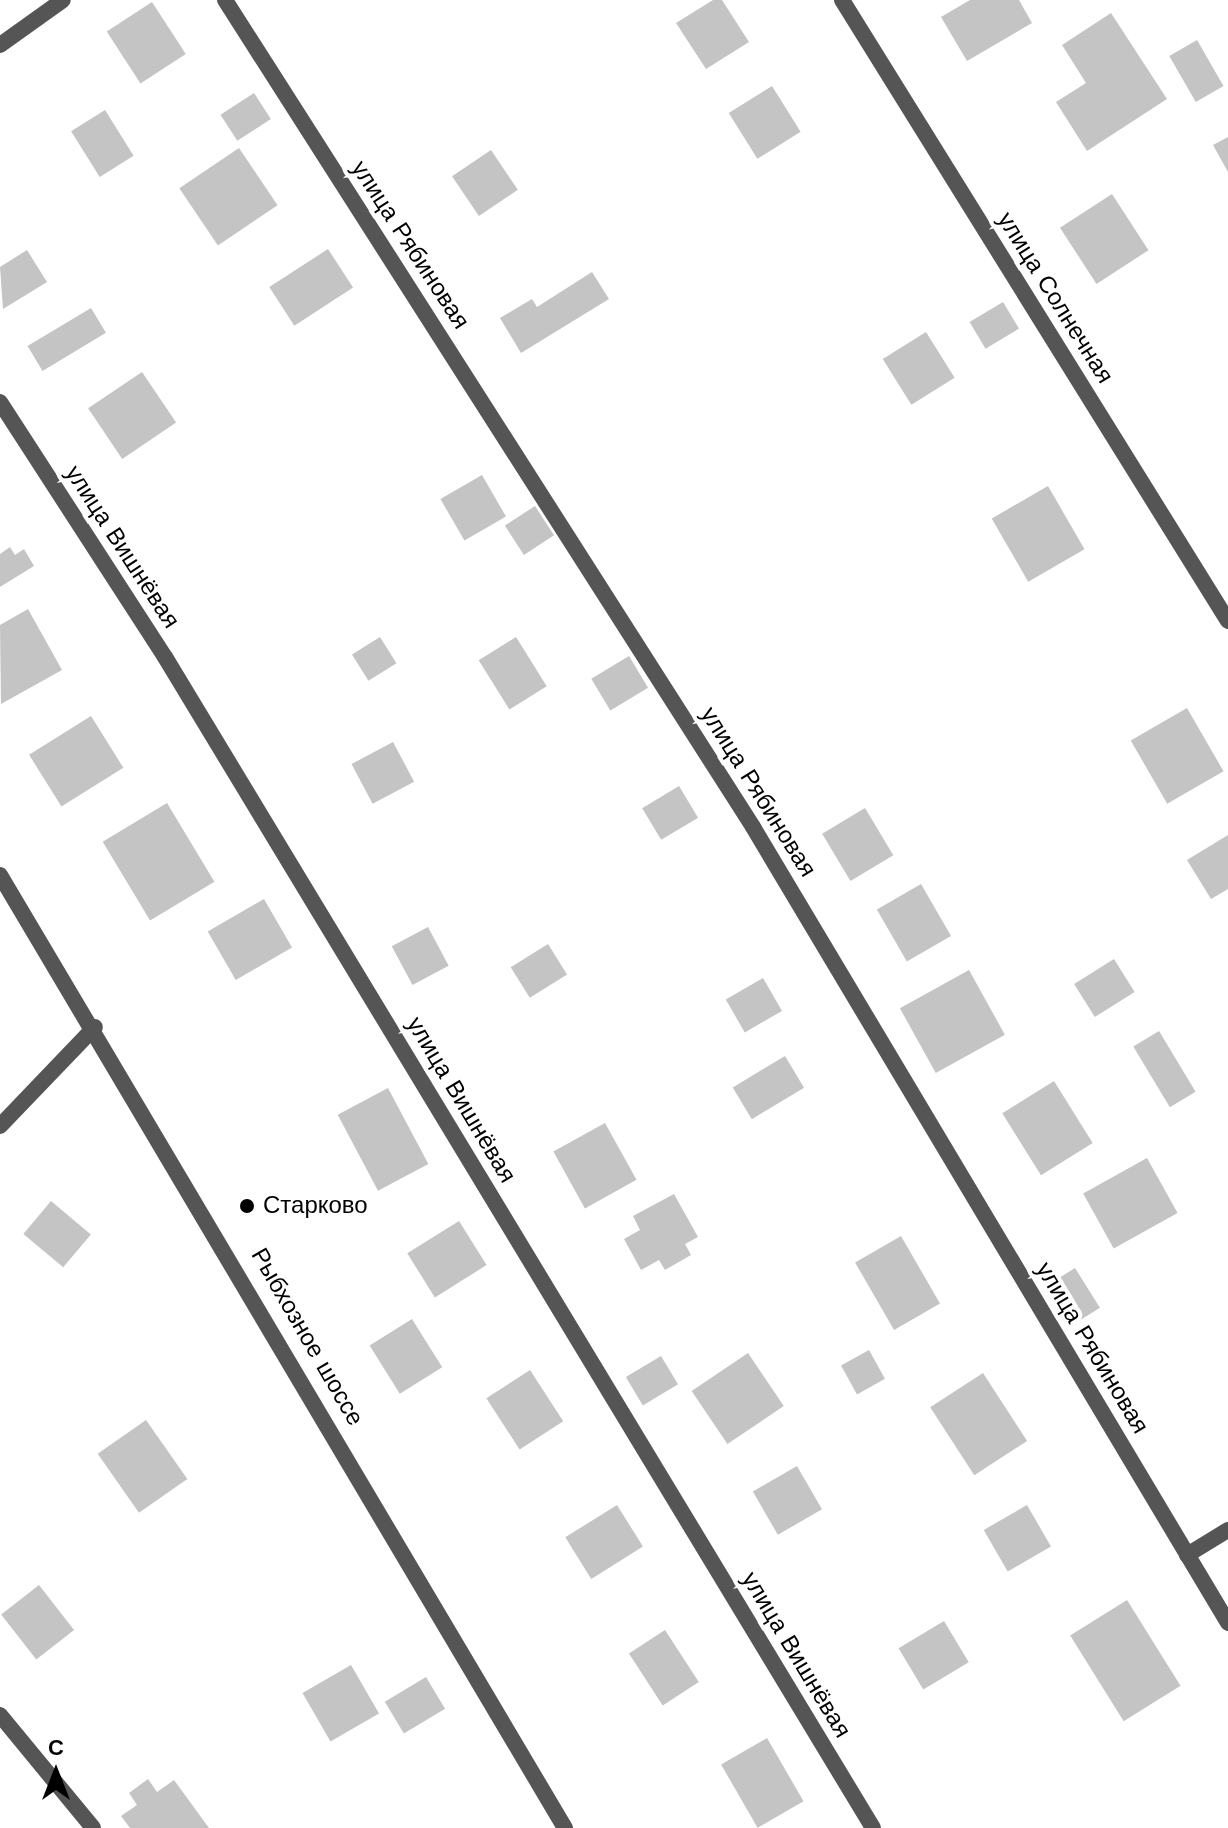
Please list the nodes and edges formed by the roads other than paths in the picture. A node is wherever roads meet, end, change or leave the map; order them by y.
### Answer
1 (63, 0) edge
2 (225, 0) edge
3 (842, 0) edge
4 (0, 45) edge
5 (0, 402) edge
6 (1228, 621) edge
7 (0, 875) edge
8 (95, 1027) junction
9 (0, 1126) edge
10 (1228, 1530) edge
11 (1187, 1555) junction
12 (1228, 1623) edge
13 (0, 1715) edge
14 (93, 1828) edge
15 (565, 1828) edge
16 (873, 1828) edge

1 - 4 street
2 - 11 street, улица Рябиновая
3 - 6 street, улица Солнечная
5 - 16 street, улица Вишнёвая
7 - 8 street, Рыбхозное шоссе
8 - 9 street
8 - 15 street, Рыбхозное шоссе
10 - 11 street
11 - 12 street, улица Рябиновая
13 - 14 street

